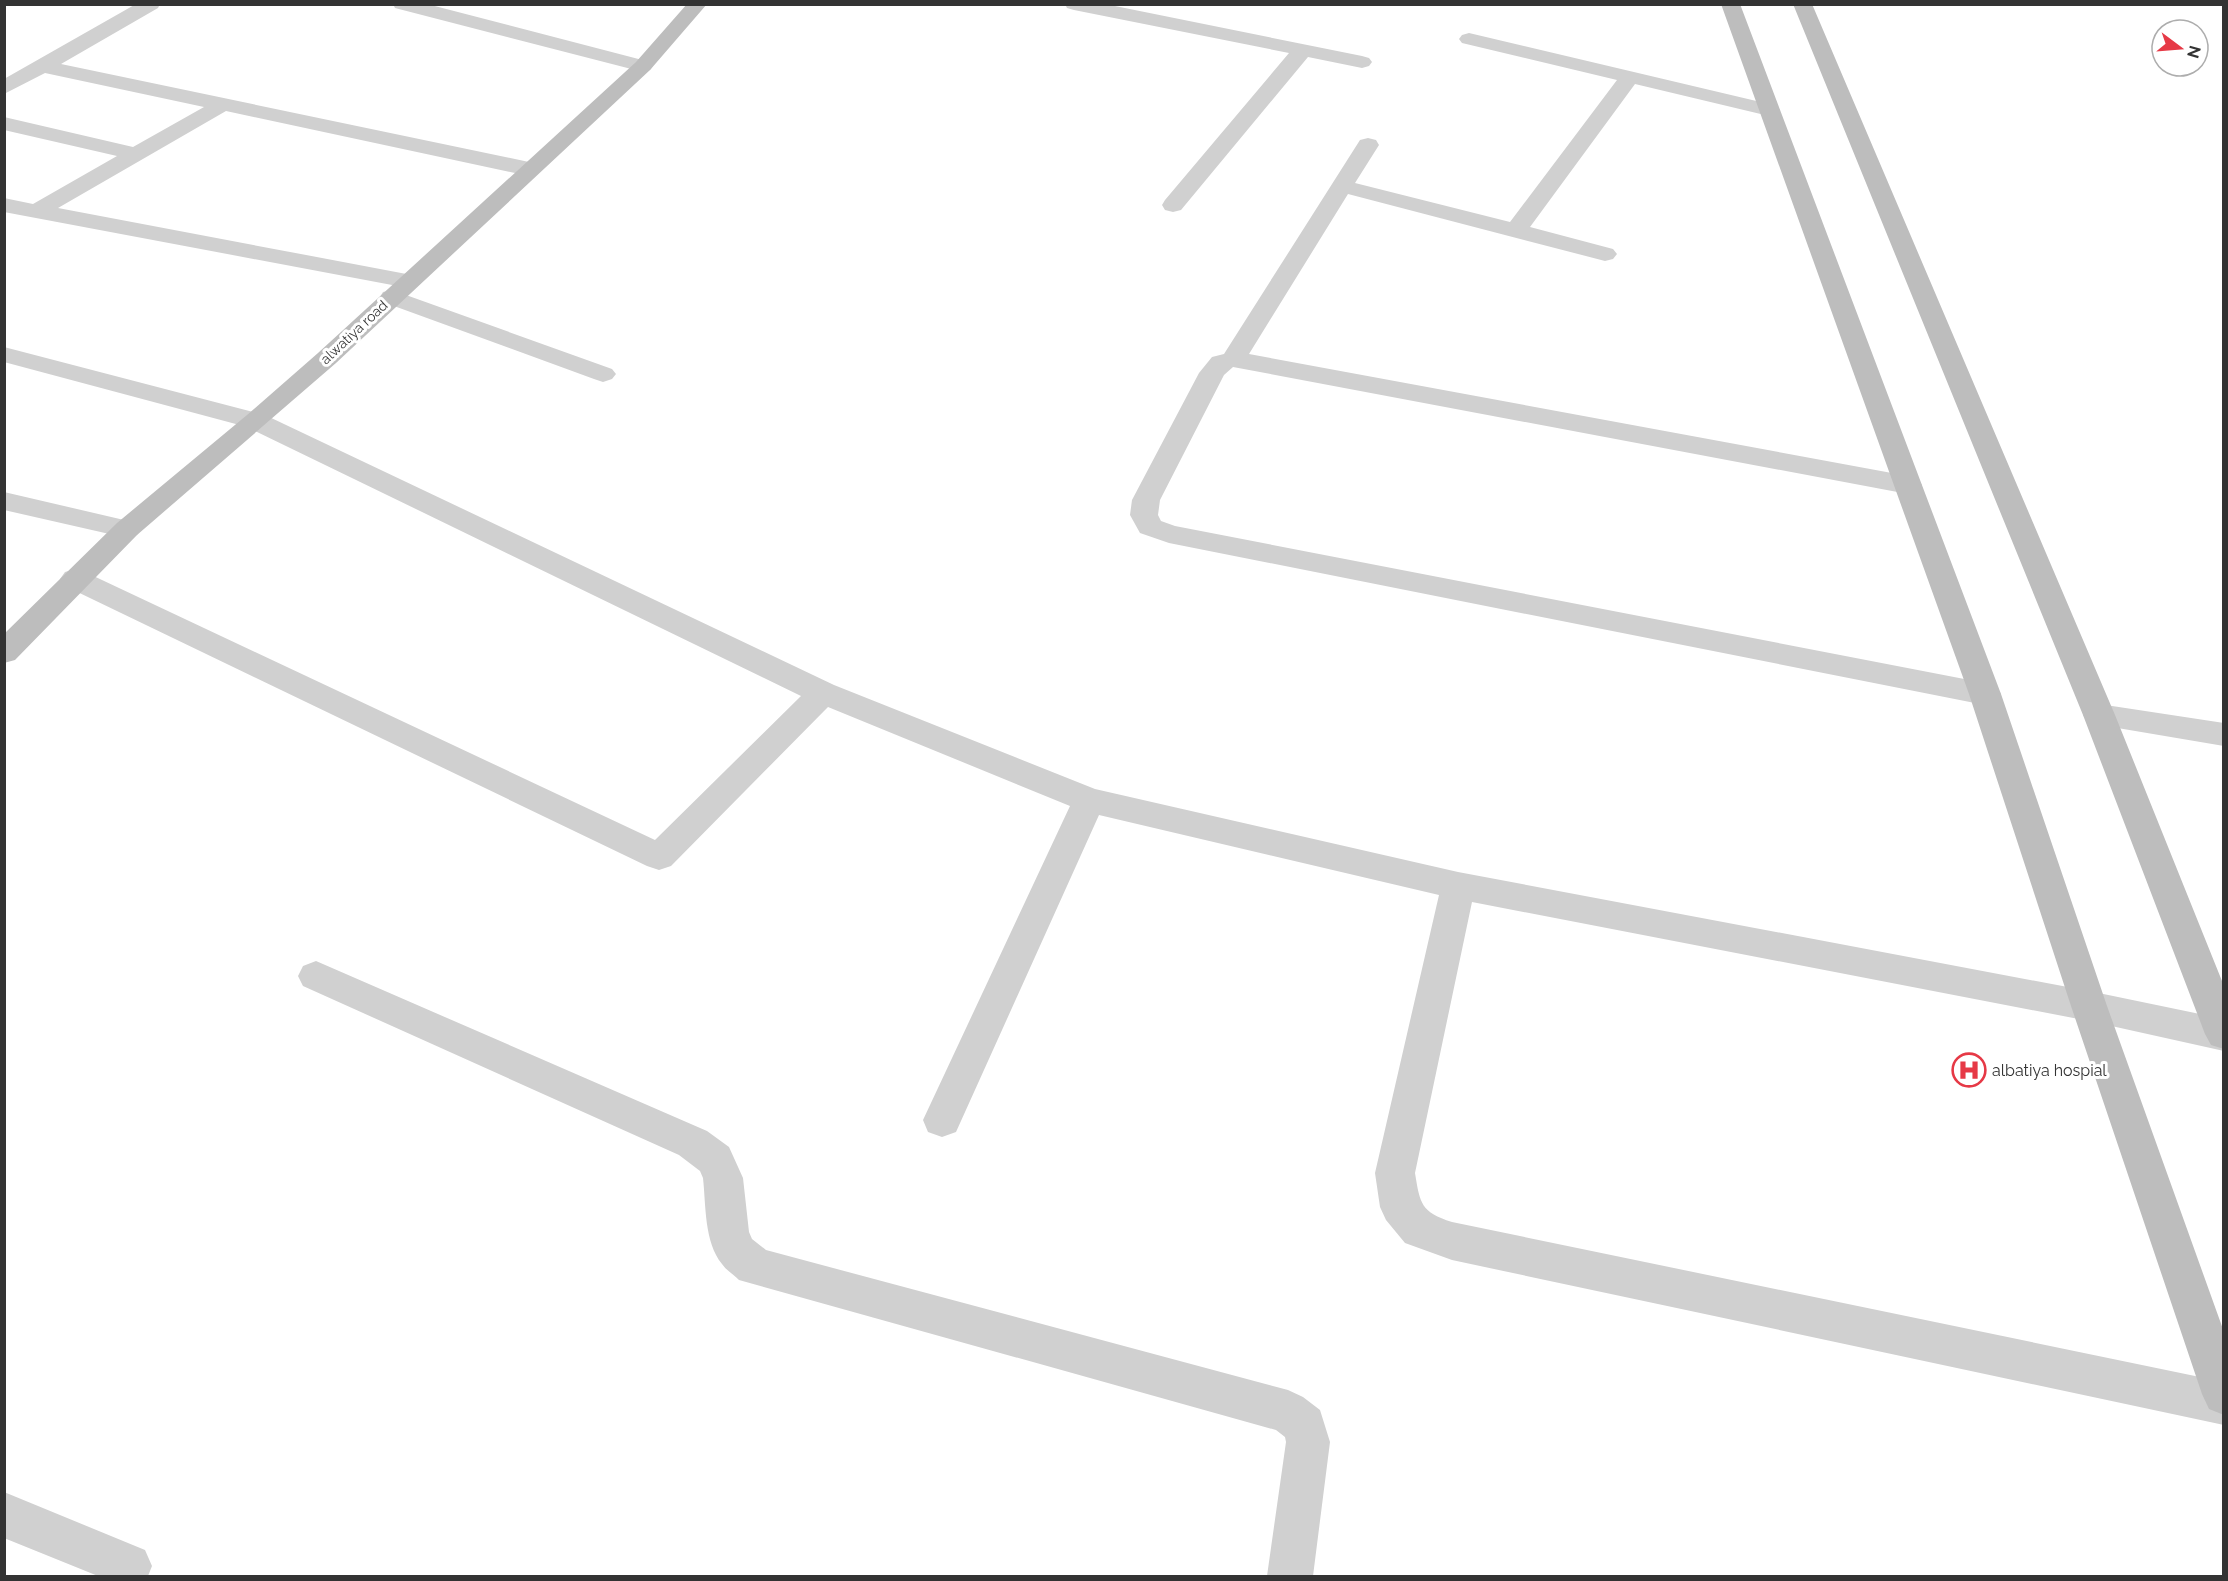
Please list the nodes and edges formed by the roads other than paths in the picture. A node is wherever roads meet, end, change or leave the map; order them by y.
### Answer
1 (151, 4) edge
2 (402, 4) edge
3 (698, 4) edge
4 (1074, 4) edge
5 (1730, 4) edge
6 (1802, 4) edge
7 (447, 9) edge
8 (1469, 39) dead end
9 (1303, 50) junction
10 (1362, 62) dead end
11 (42, 66) junction
12 (643, 66) junction
13 (1630, 77) junction
14 (4, 88) edge
15 (224, 105) junction
16 (1770, 110) junction
17 (4, 123) edge
18 (1368, 145) dead end
19 (137, 154) junction
20 (529, 169) junction
21 (1342, 186) junction
22 (4, 205) edge
23 (1173, 205) dead end
24 (36, 211) junction
25 (1515, 231) junction
26 (1605, 254) dead end
27 (400, 289) junction
28 (4, 354) edge
29 (1233, 359) junction
30 (603, 374) dead end
31 (256, 421) junction
32 (1908, 485) junction
33 (4, 501) edge
34 (127, 529) junction
35 (75, 579) junction
36 (4, 653) edge
37 (824, 693) junction
38 (1985, 694) junction
39 (2099, 715) junction
40 (2223, 735) edge
41 (1089, 800) junction
42 (1458, 886) junction
43 (316, 976) dead end
44 (2089, 1006) junction
45 (2223, 1034) edge
46 (942, 1120) dead end
47 (2223, 1394) edge
48 (2223, 1404) edge
49 (4, 1515) edge
50 (129, 1566) dead end
51 (1290, 1576) edge

1 - 11 street
2 - 7 street
3 - 12 main road, alwatiya road
4 - 9 street
5 - 16 main road
6 - 39 main road
7 - 12 street
8 - 13 street
9 - 10 street
9 - 23 street
11 - 14 street
11 - 15 street
12 - 20 main road, alwatiya road
13 - 16 street
13 - 25 street
15 - 19 street
15 - 20 street
16 - 32 main road
17 - 19 street
18 - 21 street
19 - 24 street
20 - 27 main road, alwatiya road
21 - 25 street
21 - 29 street
22 - 24 street
24 - 27 street
25 - 26 street
27 - 30 street
27 - 31 main road, alwatiya road
28 - 31 street
29 - 32 street
29 - 38 street
31 - 34 main road, alwatiya road
31 - 37 street
32 - 38 main road
33 - 34 street
34 - 35 main road, alwatiya road
35 - 36 main road, alwatiya road
35 - 37 street
37 - 41 street
38 - 44 main road
39 - 40 street
39 - 45 main road
41 - 42 street
41 - 46 street
42 - 44 street
42 - 48 street
43 - 51 street
44 - 45 street
44 - 47 main road
49 - 50 street

